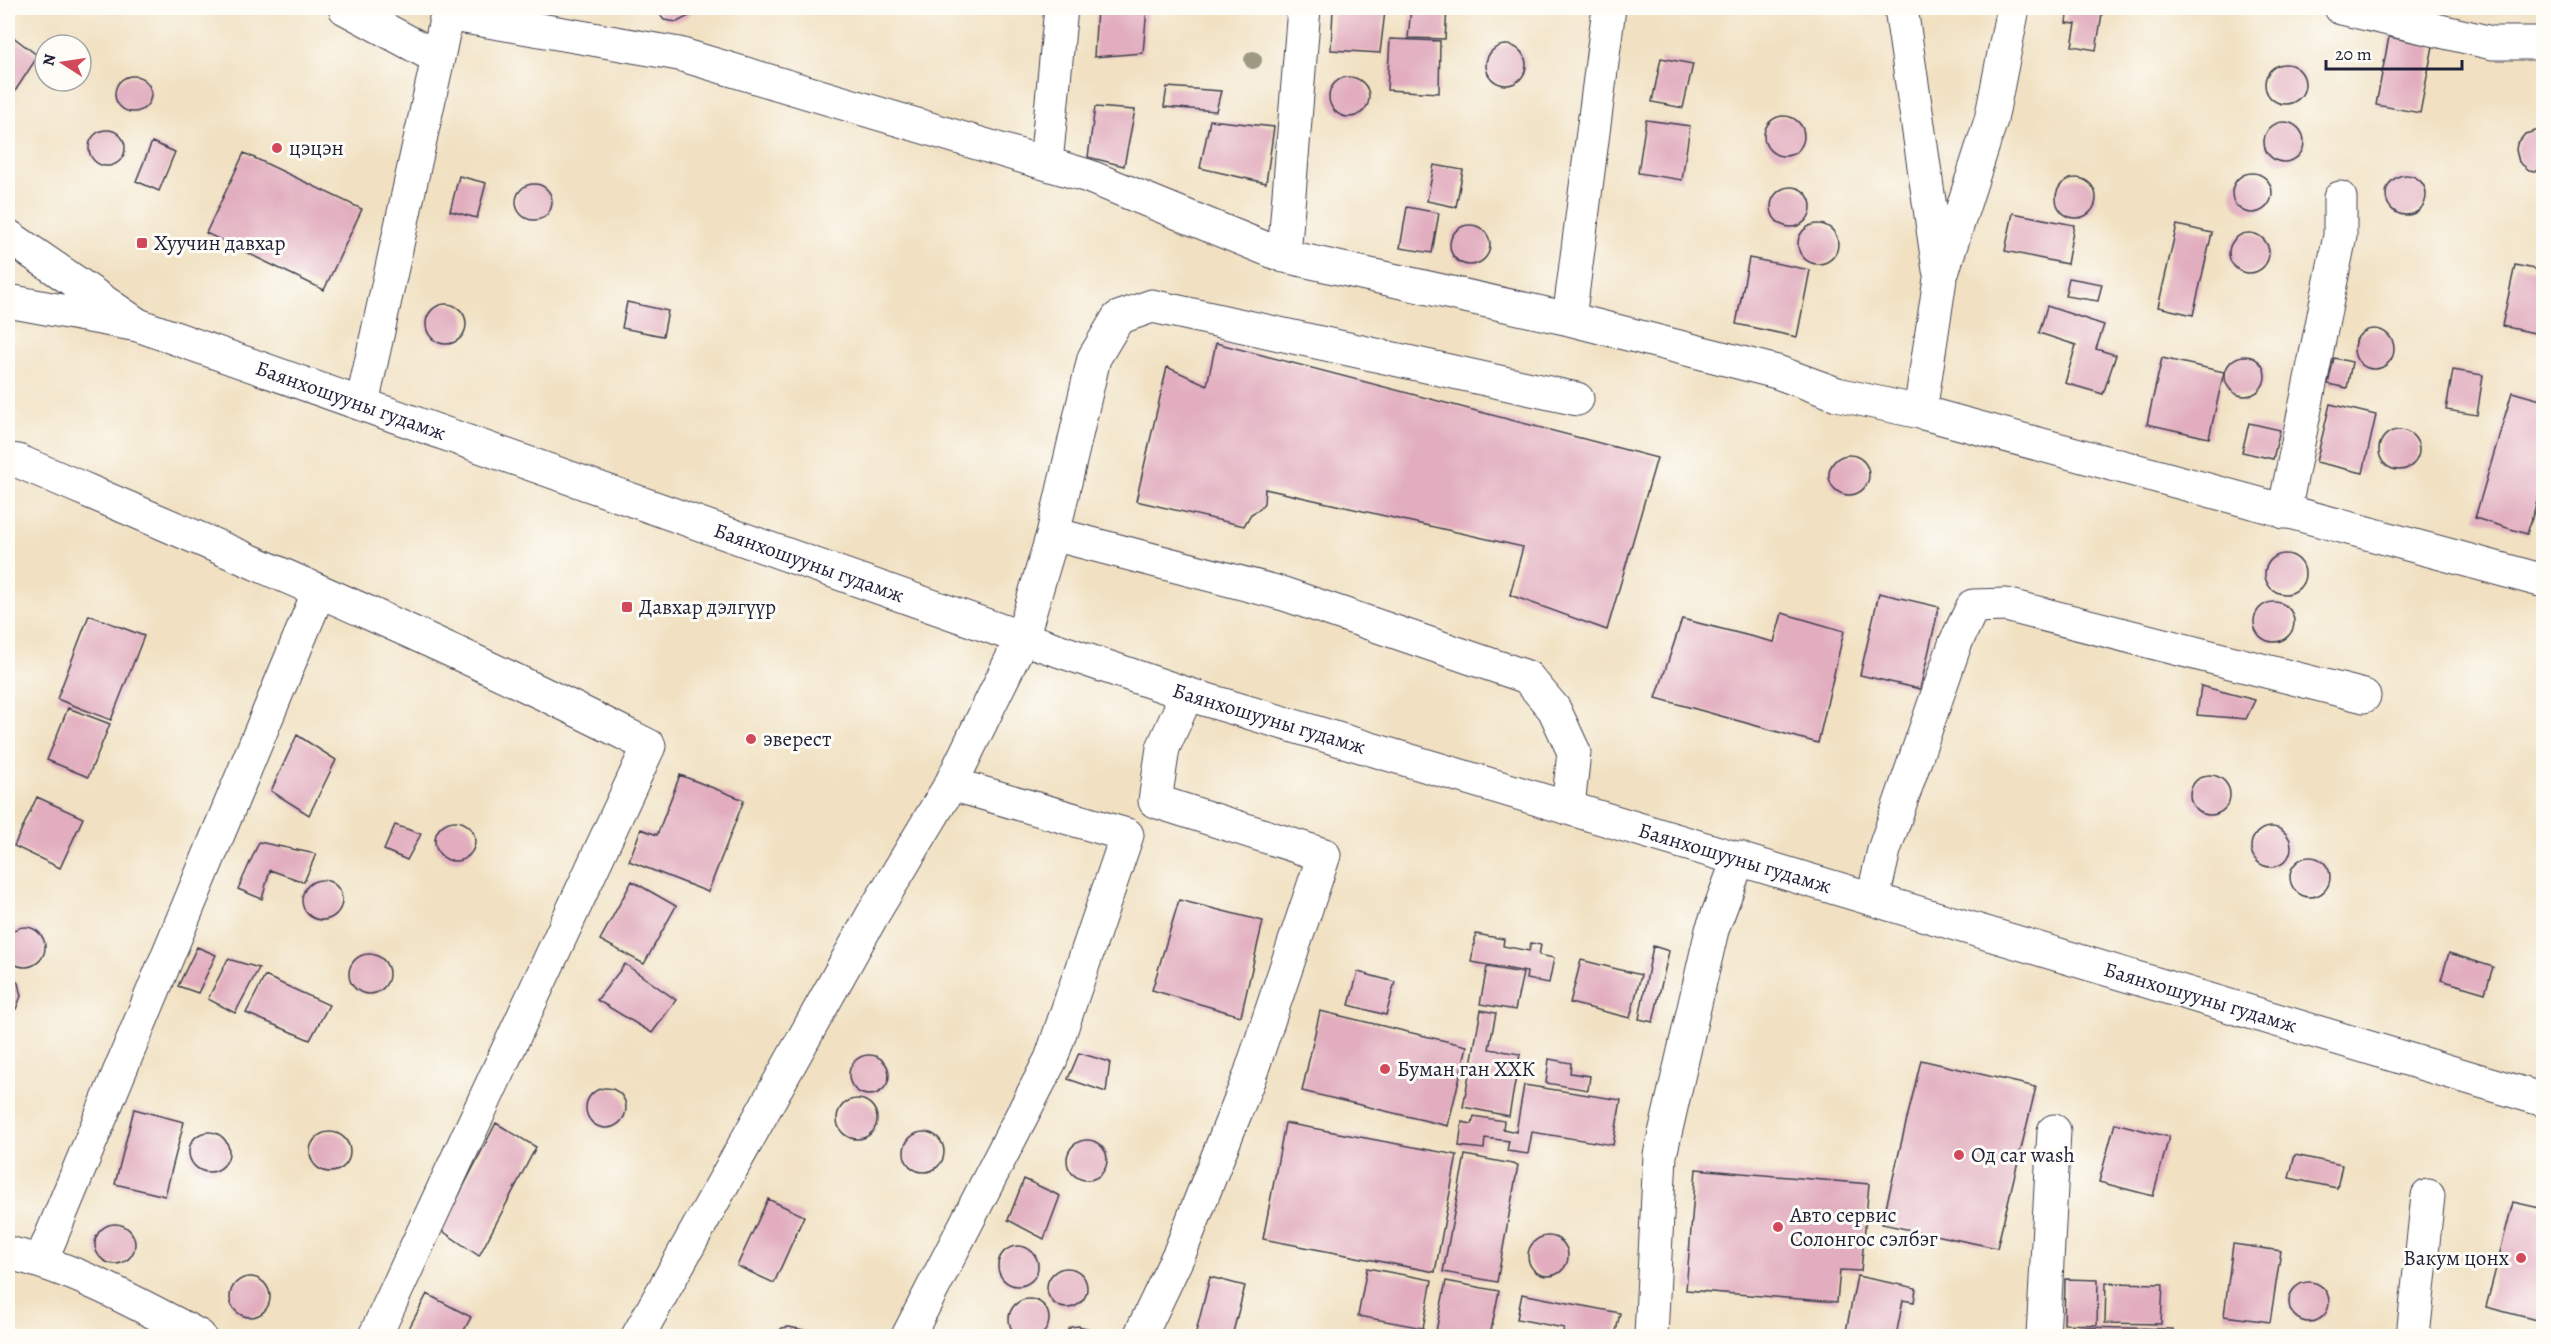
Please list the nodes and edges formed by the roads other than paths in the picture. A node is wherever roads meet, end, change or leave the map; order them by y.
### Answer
1 (345, 8) edge
2 (1061, 8) edge
3 (1304, 8) edge
4 (1609, 8) edge
5 (1901, 8) edge
6 (2013, 8) edge
7 (2341, 8) edge
8 (448, 11) edge
9 (2544, 43) edge
10 (438, 58) junction
11 (1046, 164) junction
12 (2340, 198) dead end
13 (8, 236) edge
14 (1284, 256) junction
15 (1940, 279) junction
16 (8, 301) edge
17 (1569, 319) junction
18 (138, 325) junction
19 (1577, 399) dead end
20 (362, 404) junction
21 (1920, 412) junction
22 (8, 459) edge
23 (2284, 512) junction
24 (1053, 534) junction
25 (2544, 582) edge
26 (319, 591) junction
27 (1022, 638) junction
28 (1187, 694) junction
29 (2364, 696) dead end
30 (951, 784) junction
31 (1568, 807) junction
32 (1739, 858) junction
33 (1873, 898) junction
34 (2544, 1100) edge
35 (2054, 1131) dead end
36 (2428, 1196) dead end
37 (8, 1253) edge
38 (41, 1261) junction
39 (199, 1336) edge
40 (375, 1336) edge
41 (638, 1336) edge
42 (908, 1336) edge
43 (1140, 1336) edge
44 (1651, 1336) edge
45 (2043, 1336) edge
46 (2414, 1336) edge

1 - 10 street
2 - 11 street
3 - 14 street
4 - 17 street
5 - 15 street
6 - 15 street
7 - 9 street
8 - 10 street
8 - 11 street
10 - 20 street
11 - 14 street
12 - 23 street
13 - 18 street
14 - 17 street
15 - 21 street
16 - 18 street, Баянхошууны гудамж
17 - 21 street
18 - 20 street, Баянхошууны гудамж
19 - 24 street
20 - 27 street, Баянхошууны гудамж
21 - 23 street
22 - 26 street
23 - 25 street
24 - 27 street
24 - 31 street
26 - 38 street
26 - 40 street
27 - 28 street, Баянхошууны гудамж
27 - 30 street
28 - 31 street, Баянхошууны гудамж
28 - 43 street
29 - 33 street
30 - 41 street
30 - 42 street
31 - 32 street, Баянхошууны гудамж
32 - 33 street, Баянхошууны гудамж
32 - 44 street
33 - 34 street, Баянхошууны гудамж
35 - 45 street
36 - 46 street
37 - 38 street
38 - 39 street

